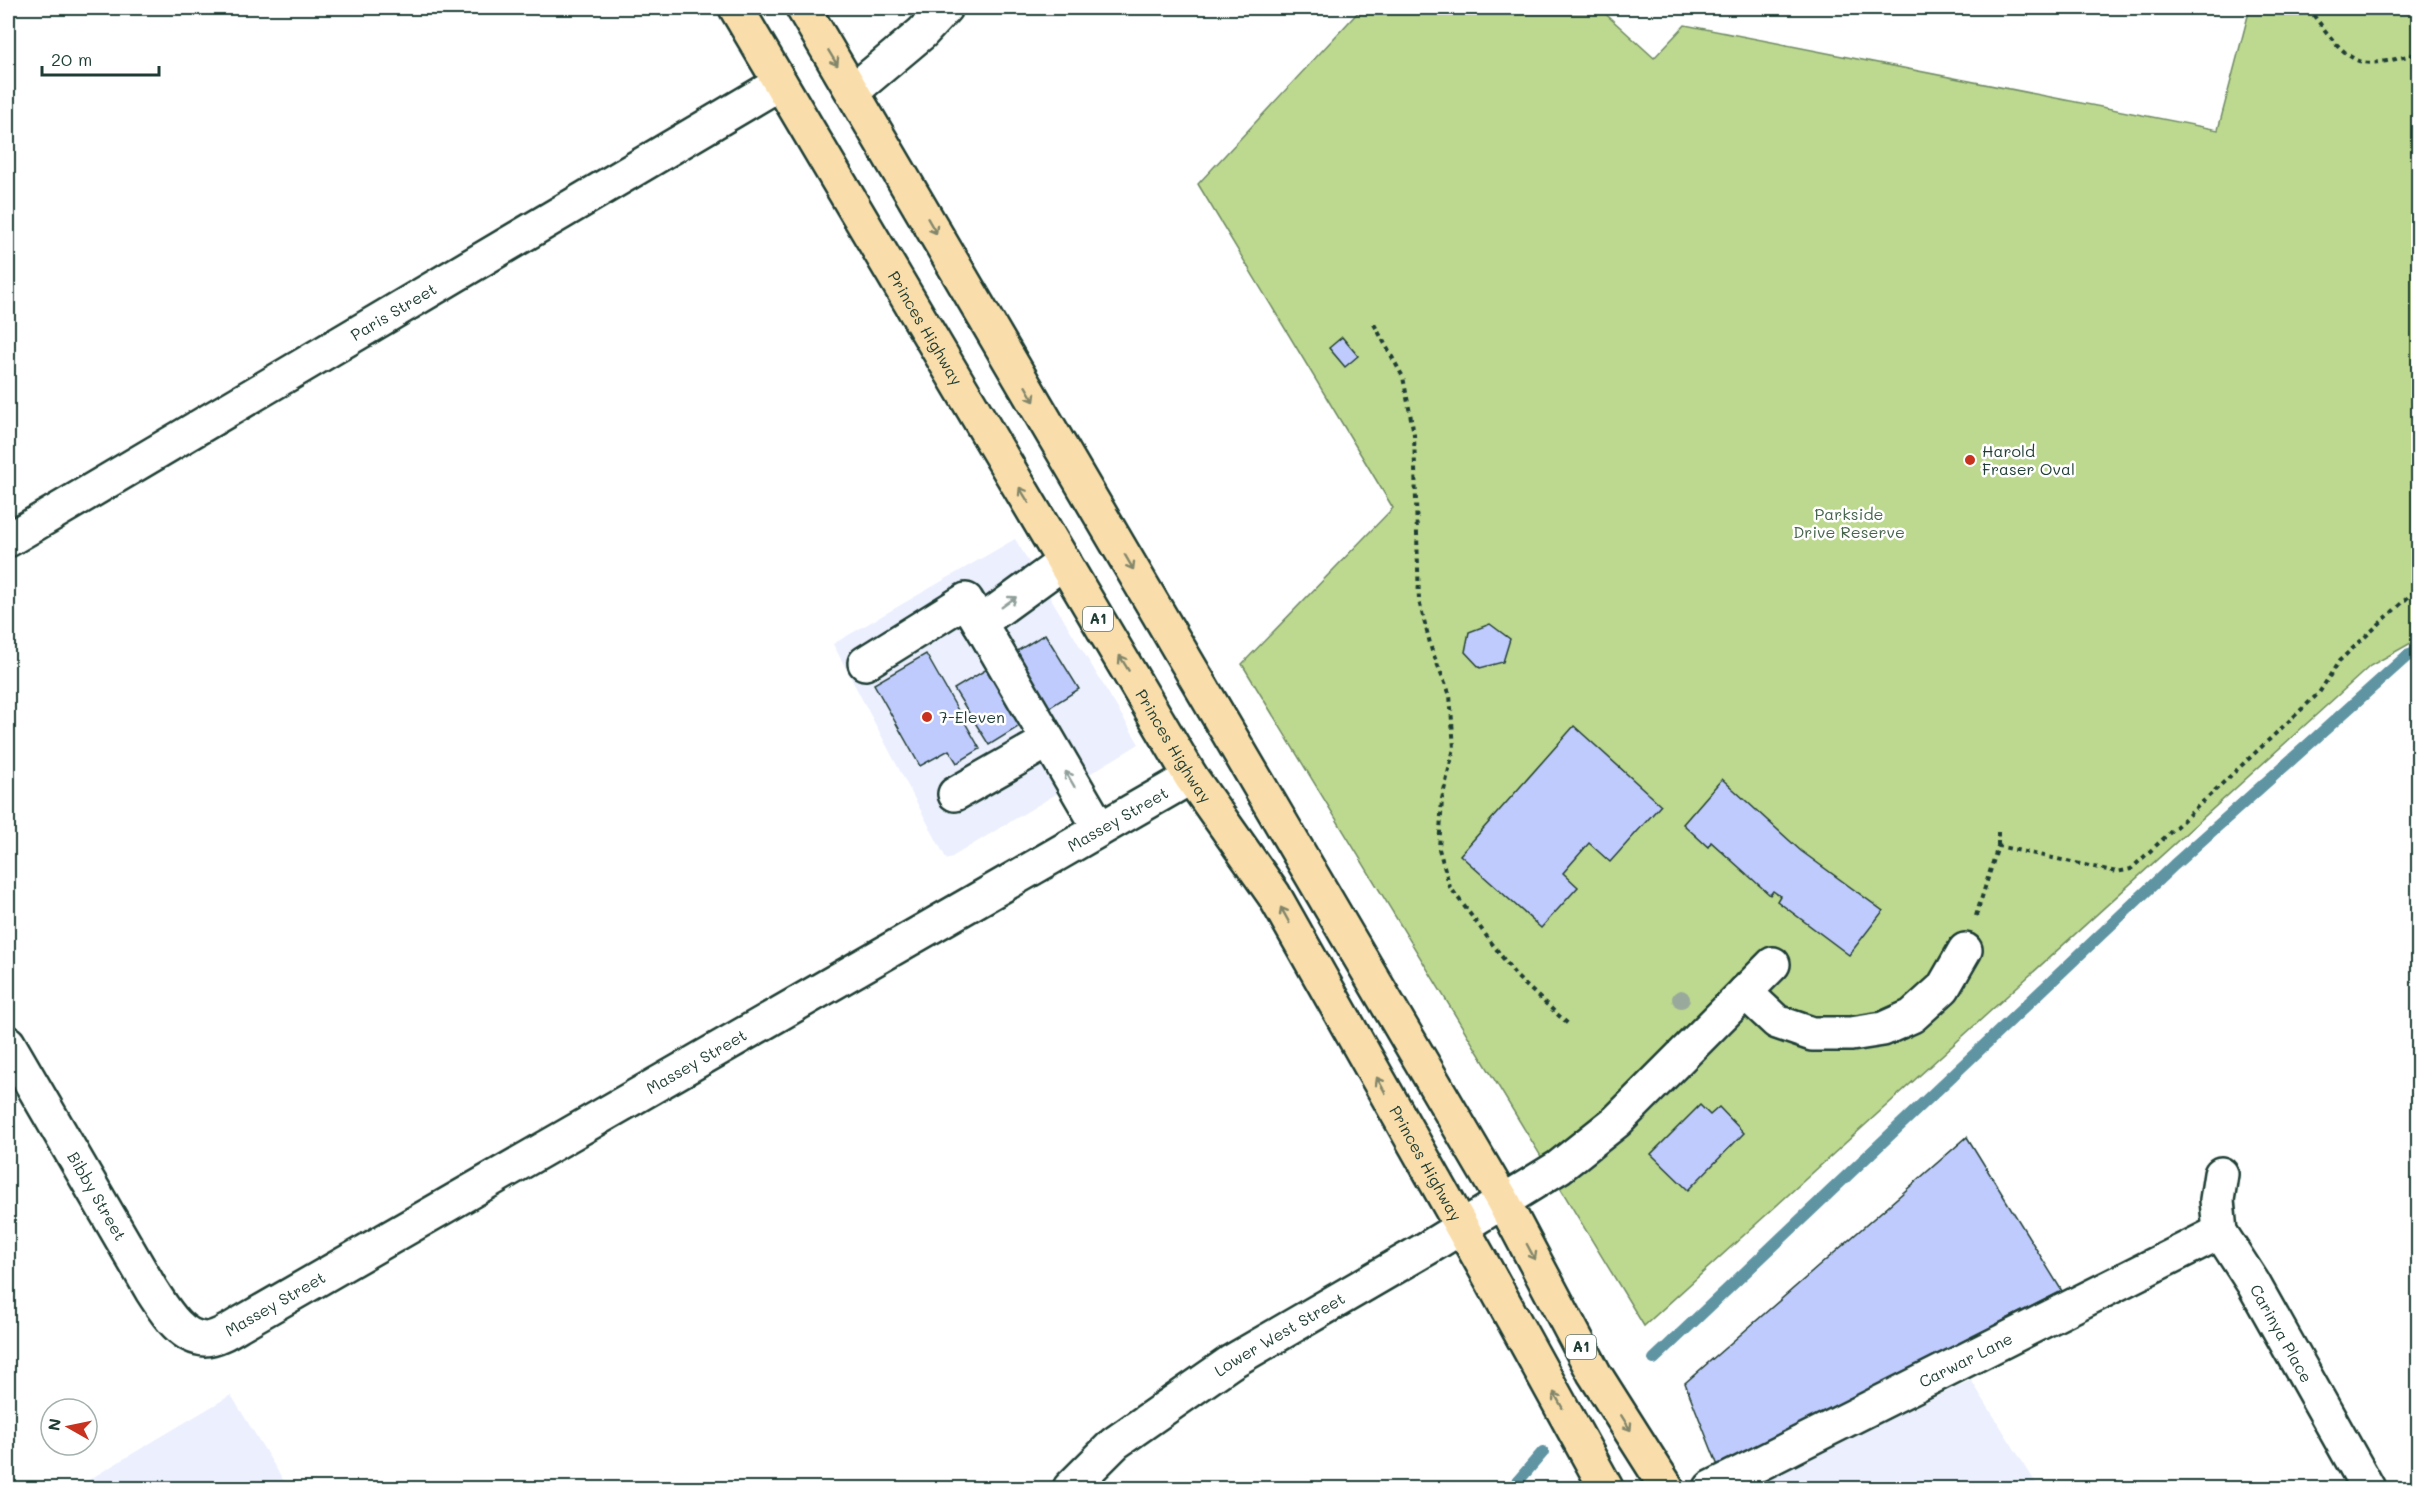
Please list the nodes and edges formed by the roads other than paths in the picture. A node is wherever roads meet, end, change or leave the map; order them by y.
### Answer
1 (736, 8) edge
2 (803, 8) edge
3 (945, 8) edge
4 (780, 83) junction
5 (853, 91) junction
6 (8, 540) edge
7 (1064, 562) junction
8 (980, 623) junction
9 (865, 663) dead end
10 (1048, 741) junction
11 (1191, 777) junction
12 (955, 794) dead end
13 (1100, 830) junction
14 (1965, 950) road end
15 (1773, 964) dead end
16 (1745, 992) junction
17 (8, 1042) edge
18 (2221, 1174) dead end
19 (1503, 1201) junction
20 (1462, 1227) junction
21 (2220, 1232) junction
22 (198, 1337) joint
23 (1070, 1488) edge
24 (1606, 1488) edge
25 (1667, 1488) edge
26 (1711, 1488) edge
27 (2368, 1488) edge

1 - 4 highway, Princes Highway / A1
2 -> 5 highway, A1
3 - 5 street
4 - 6 street, Paris Street
7 -> 4 highway, Princes Highway / A1
5 -> 19 highway, A1
8 -> 7 street
11 -> 7 highway, Princes Highway / A1
8 - 9 street
8 - 10 street
10 - 12 street
13 -> 10 street
11 - 13 street, Massey Street
20 -> 11 highway, Princes Highway / A1
13 - 22 street, Massey Street
14 - 16 street
15 - 16 street, Lower West Street
16 - 19 street, Lower West Street
17 - 22 street, Bibby Street
18 - 21 street, Carinya Place
19 - 20 street, Lower West Street
19 -> 25 highway, A1
20 - 23 street, Lower West Street
24 -> 20 highway, Princes Highway / A1
21 - 26 street, Carwar Lane
21 - 27 street, Carinya Place

